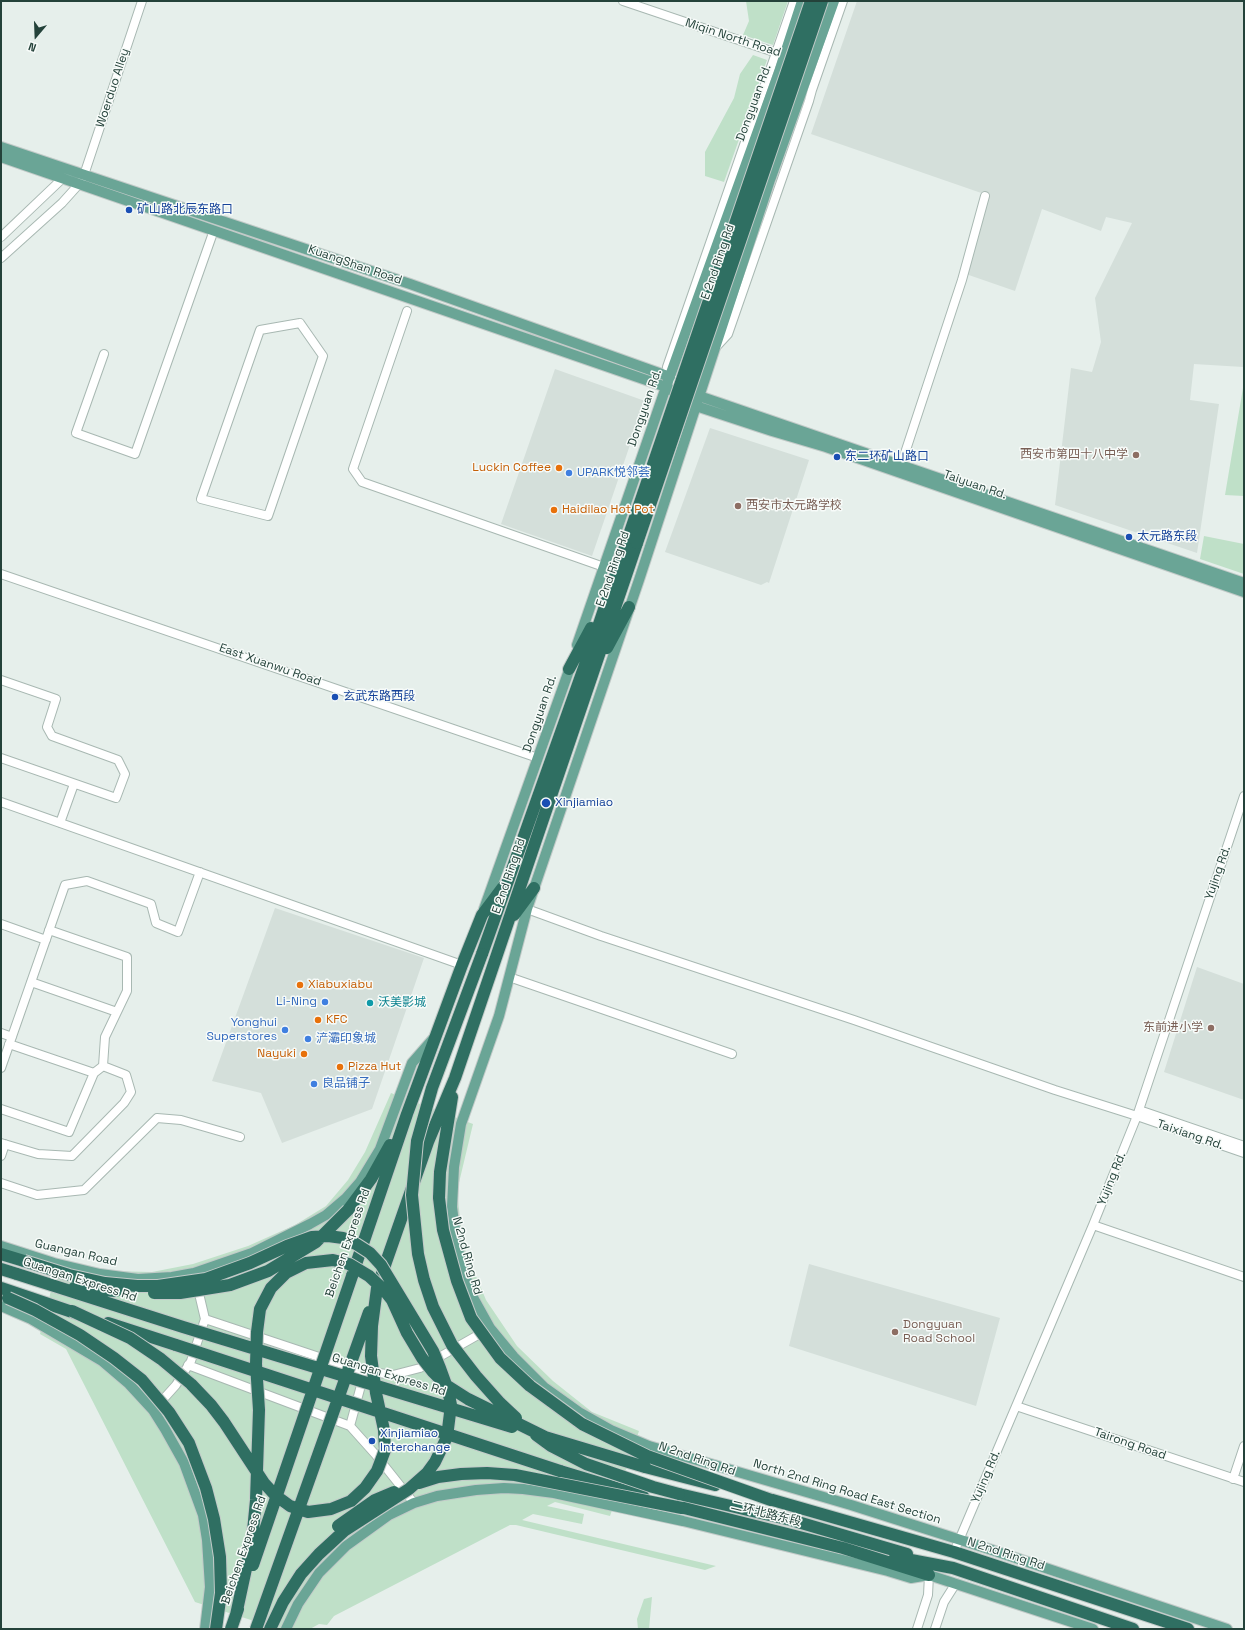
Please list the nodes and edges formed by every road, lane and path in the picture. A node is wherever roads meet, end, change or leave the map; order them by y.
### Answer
1 (142, 1) edge
2 (623, 1) edge
3 (794, 1) edge
4 (802, 1) edge
5 (811, 1) edge
6 (822, 1) edge
7 (834, 1) edge
8 (843, 1) edge
9 (780, 54) junction
10 (816, 66) junction
11 (1, 147) edge
12 (1, 157) edge
13 (64, 178) junction
14 (82, 179) junction
15 (985, 196) dead end
16 (214, 230) junction
17 (1, 236) edge
18 (1, 258) edge
19 (407, 311) dead end
20 (104, 354) dead end
21 (670, 377) junction
22 (666, 387) junction
23 (698, 401) junction
24 (901, 465) junction
25 (268, 516) joint
26 (632, 541) junction
27 (604, 567) junction
28 (1, 574) edge
29 (1244, 583) edge
30 (1244, 592) edge
31 (608, 597) junction
32 (629, 607) junction
33 (569, 669) junction
34 (590, 679) junction
35 (1, 680) edge
36 (1, 758) edge
37 (538, 758) junction
38 (74, 784) junction
39 (1244, 796) edge
40 (1, 802) edge
41 (60, 823) junction
42 (200, 872) junction
43 (511, 876) junction
44 (534, 888) junction
45 (526, 909) junction
46 (482, 915) junction
47 (1, 924) edge
48 (507, 926) junction
49 (49, 930) junction
50 (46, 940) junction
51 (462, 965) junction
52 (509, 977) junction
53 (31, 982) junction
54 (117, 1012) junction
55 (1, 1033) edge
56 (436, 1036) junction
57 (11, 1040) junction
58 (732, 1054) dead end
59 (103, 1066) junction
60 (1, 1068) edge
61 (94, 1073) junction
62 (455, 1078) junction
63 (1, 1109) edge
64 (1138, 1113) junction
65 (407, 1114) junction
66 (240, 1137) dead end
67 (3, 1143) edge
68 (1244, 1146) edge
69 (1244, 1153) edge
70 (1, 1156) edge
71 (1, 1183) edge
72 (1093, 1225) junction
73 (1, 1246) edge
74 (1, 1254) edge
75 (1, 1269) edge
76 (194, 1273) junction
77 (1244, 1277) edge
78 (47, 1285) junction
79 (377, 1288) junction
80 (4, 1295) edge
81 (72, 1311) junction
82 (205, 1319) junction
83 (490, 1328) junction
84 (188, 1365) junction
85 (365, 1371) junction
86 (1016, 1406) junction
87 (153, 1410) junction
88 (350, 1426) junction
89 (545, 1437) junction
90 (1244, 1446) edge
91 (1233, 1479) junction
92 (1244, 1482) edge
93 (772, 1500) junction
94 (414, 1504) junction
95 (682, 1508) junction
96 (959, 1539) junction
97 (843, 1548) junction
98 (954, 1552) junction
99 (953, 1568) junction
100 (929, 1575) junction
101 (956, 1583) junction
102 (236, 1615) junction
103 (205, 1629) edge
104 (216, 1629) edge
105 (231, 1629) edge
106 (256, 1629) edge
107 (262, 1629) edge
108 (270, 1629) edge
109 (286, 1629) edge
110 (917, 1629) edge
111 (935, 1629) edge
112 (1093, 1629) edge
113 (1133, 1629) edge
114 (1188, 1629) edge
115 (1228, 1629) edge

1 - 14 street, Woerduo Alley
2 - 9 street, Miqin North Road
3 - 9 street
4 - 9 main road, Dongyuan Rd.
5 - 26 highway, E 2nd Ring Rd, bridge
6 - 26 highway, E 2nd Ring Rd, bridge
7 - 10 main road
8 - 10 street
9 - 10 street, Miqin North Road
9 - 21 main road, Dongyuan Rd.
10 - 23 main road
11 - 14 main road, KuangShan Road
12 - 13 main road, KuangShan Road
13 - 14 main road, KuangShan Road
13 - 17 street
14 - 16 main road, KuangShan Road
14 - 18 street
14 - 21 main road, KuangShan Road
15 - 24 street
16 - 20 street
16 - 22 main road, KuangShan Road
19 - 27 street
21 - 22 main road, Dongyuan Rd.
21 - 23 street
22 - 23 main road, KuangShan Road
22 - 27 main road, Dongyuan Rd.
23 - 24 main road, Taiyuan Rd.
23 - 30 main road, Taiyuan Rd.
23 - 32 main road
24 - 29 main road, Taiyuan Rd.
25 - 25 street
26 - 31 highway, E 2nd Ring Rd
26 - 34 highway, E 2nd Ring Rd
27 - 33 main road, Dongyuan Rd.
28 - 37 street, East Xuanwu Road
31 - 33 highway
31 - 43 highway, E 2nd Ring Rd
32 - 34 highway
32 - 44 main road
33 - 37 main road, Dongyuan Rd.
34 - 48 highway, E 2nd Ring Rd
35 - 38 street
36 - 38 street
37 - 46 main road, Dongyuan Rd.
38 - 41 street
39 - 64 street, Yujing Rd.
40 - 41 street
41 - 42 street
42 - 49 street
42 - 51 street
43 - 46 highway, Beichen Express Rd
43 - 99 highway, E 2nd Ring Rd, bridge
44 - 45 main road
44 - 48 highway
45 - 52 main road, North 2nd Ring Road East Section
45 - 64 street
46 - 51 highway, Beichen Express Rd
47 - 50 street
48 - 62 highway, E 2nd Ring Rd
49 - 50 street
49 - 54 street
50 - 53 street
51 - 56 highway, Beichen Express Rd
52 - 58 street
52 - 83 main road, North 2nd Ring Road East Section
53 - 54 street
53 - 57 street
54 - 59 street
55 - 57 street
56 - 65 highway, Beichen Express Rd
56 - 76 main road, Guangan Road
57 - 60 street
57 - 61 street
59 - 61 street
59 - 67 street
61 - 63 street
62 - 79 highway
62 - 93 highway, N 2nd Ring Rd, bridge
64 - 68 street, Taixiang Rd.
64 - 69 street, Taixiang Rd.
64 - 72 street, Yujing Rd.
65 - 78 highway, bridge
65 - 102 highway, Beichen Express Rd, bridge
66 - 71 street
67 - 70 street
72 - 77 street
72 - 86 street, Yujing Rd.
73 - 76 main road, Guangan Road
74 - 108 highway, bridge
75 - 78 highway, Guangan Express Rd, bridge
76 - 82 street
78 - 89 highway, Guangan Express Rd, bridge
79 - 81 highway, bridge
79 - 106 highway, bridge
80 - 81 highway
80 - 87 main road
80 - 104 highway, bridge
81 - 95 highway, bridge
82 - 84 street
82 - 85 street
83 - 85 street
83 - 96 main road, North 2nd Ring Road East Section
84 - 87 street
84 - 88 street
85 - 88 street
86 - 91 street, Tairong Road
86 - 96 street, Yujing Rd.
87 - 103 main road
88 - 94 street
89 - 93 highway, Guangan Express Rd, bridge
89 - 102 highway, bridge
90 - 91 street
91 - 92 street, Tairong Road
93 - 98 highway, N 2nd Ring Rd
94 - 100 main road
94 - 109 main road
95 - 97 highway, 二环北路东段
95 - 107 highway, bridge
96 - 98 street, Yujing Rd.
96 - 115 main road, North 2nd Ring Road East Section
97 - 99 highway
97 - 100 highway
98 - 114 highway, N 2nd Ring Rd
99 - 113 highway
100 - 101 main road
100 - 110 street
101 - 111 street
101 - 112 main road
102 - 105 highway, Beichen Express Rd, bridge

